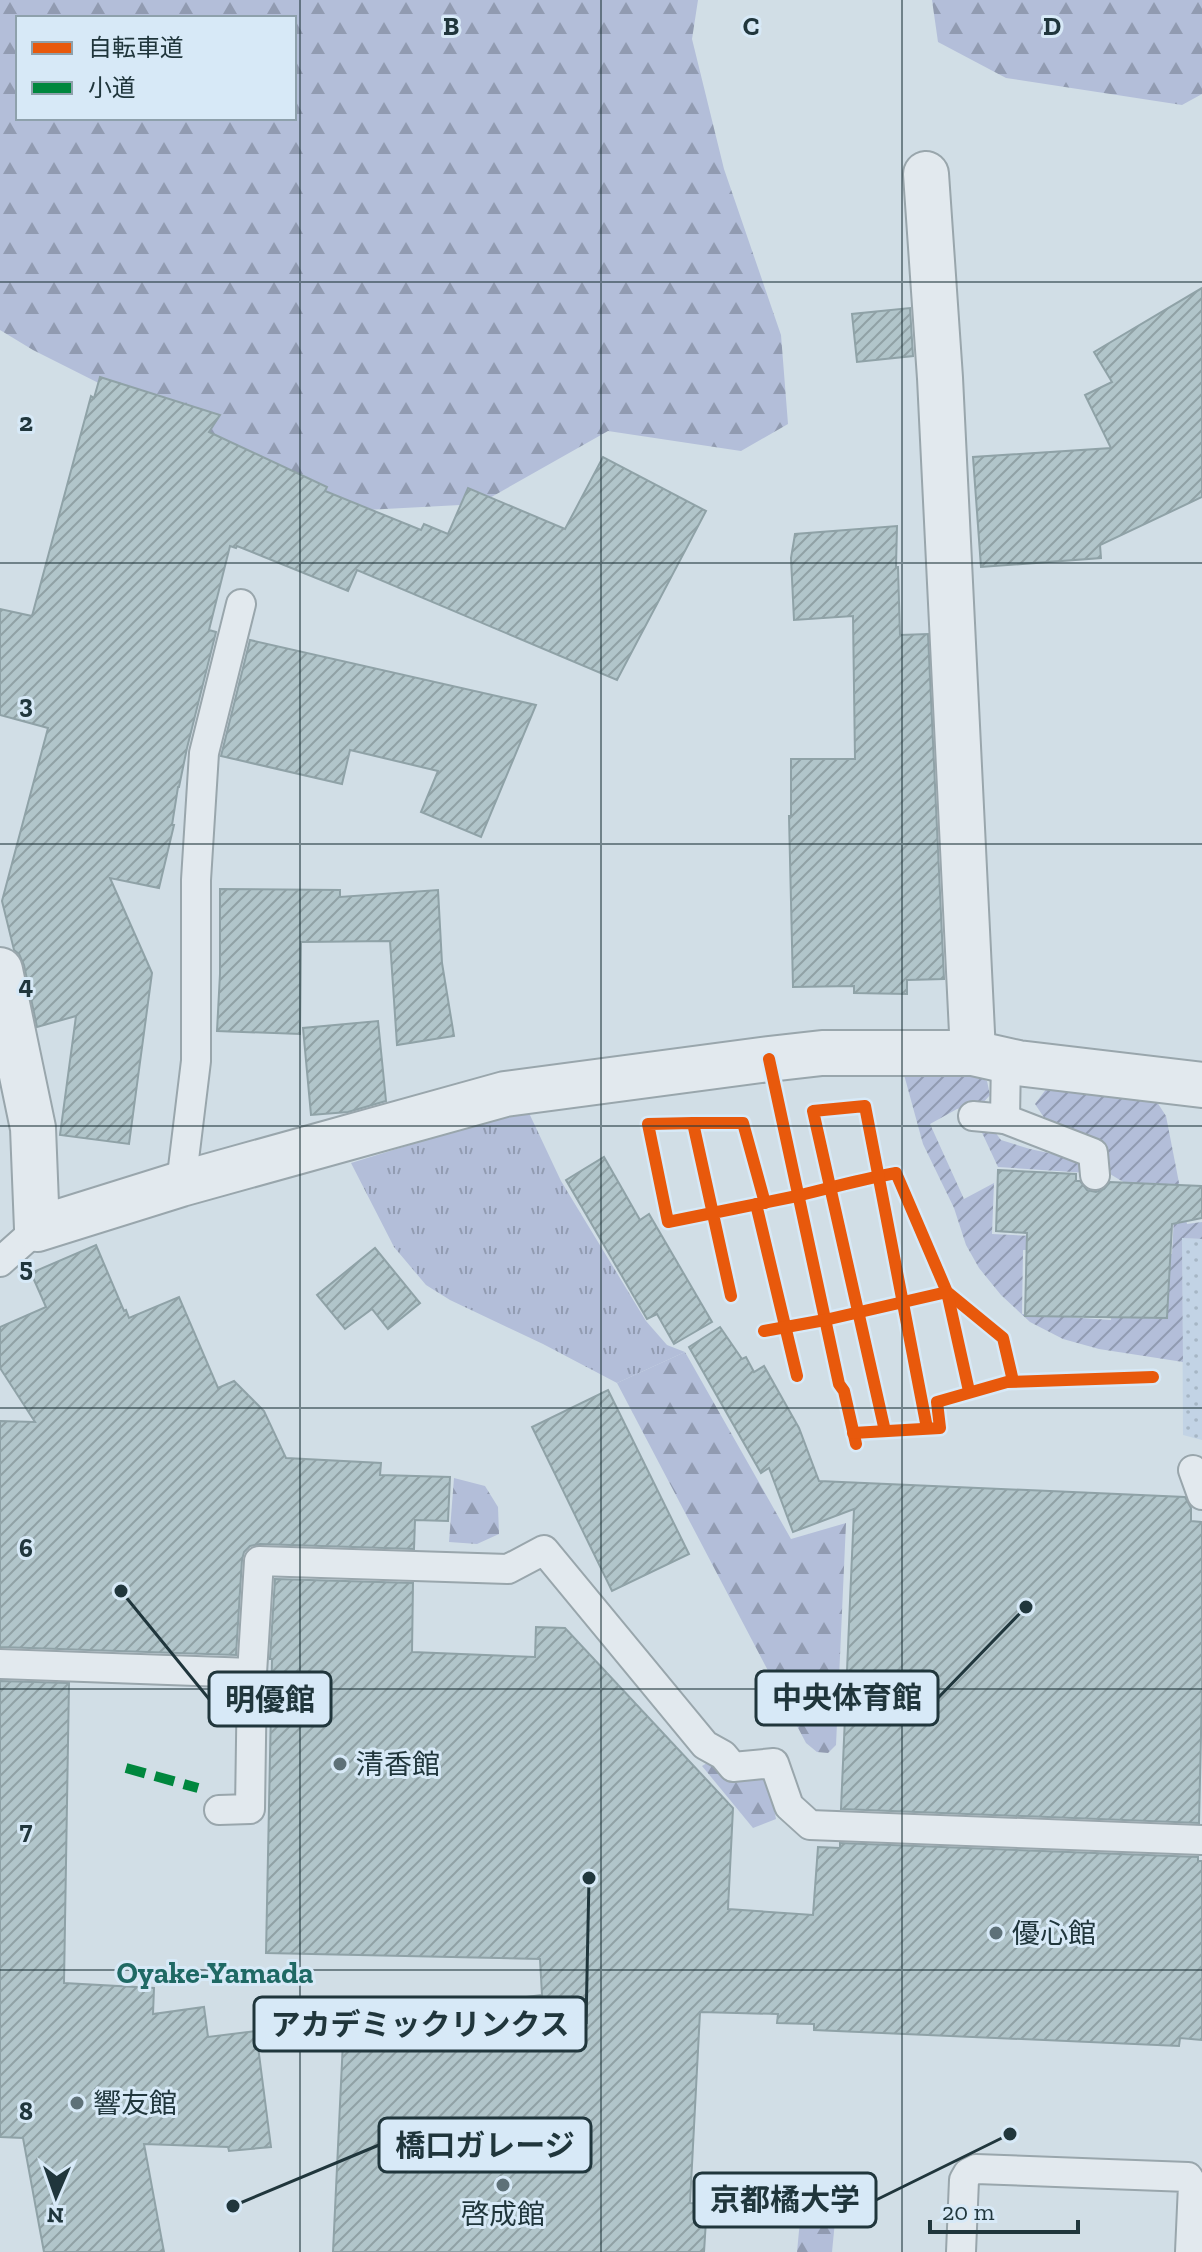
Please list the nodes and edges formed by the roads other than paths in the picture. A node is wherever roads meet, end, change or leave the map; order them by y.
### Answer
1 (926, 174) dead end
2 (241, 604) dead end
3 (0, 970) edge
4 (989, 1056) junction
5 (1202, 1085) edge
6 (973, 1116) dead end
7 (1005, 1119) junction
8 (1095, 1175) dead end
9 (181, 1184) junction
10 (37, 1229) junction
11 (0, 1262) edge
12 (0, 1664) edge
13 (252, 1673) junction
14 (219, 1810) dead end
15 (1202, 1840) edge
16 (961, 2252) edge
17 (1190, 2252) edge

1 - 4 street
2 - 9 lane
3 - 10 street
4 - 5 street
4 - 7 lane
4 - 9 street
6 - 7 lane
7 - 8 lane
9 - 10 street
10 - 11 lane
12 - 13 lane
13 - 14 lane
13 - 15 lane
16 - 17 lane

